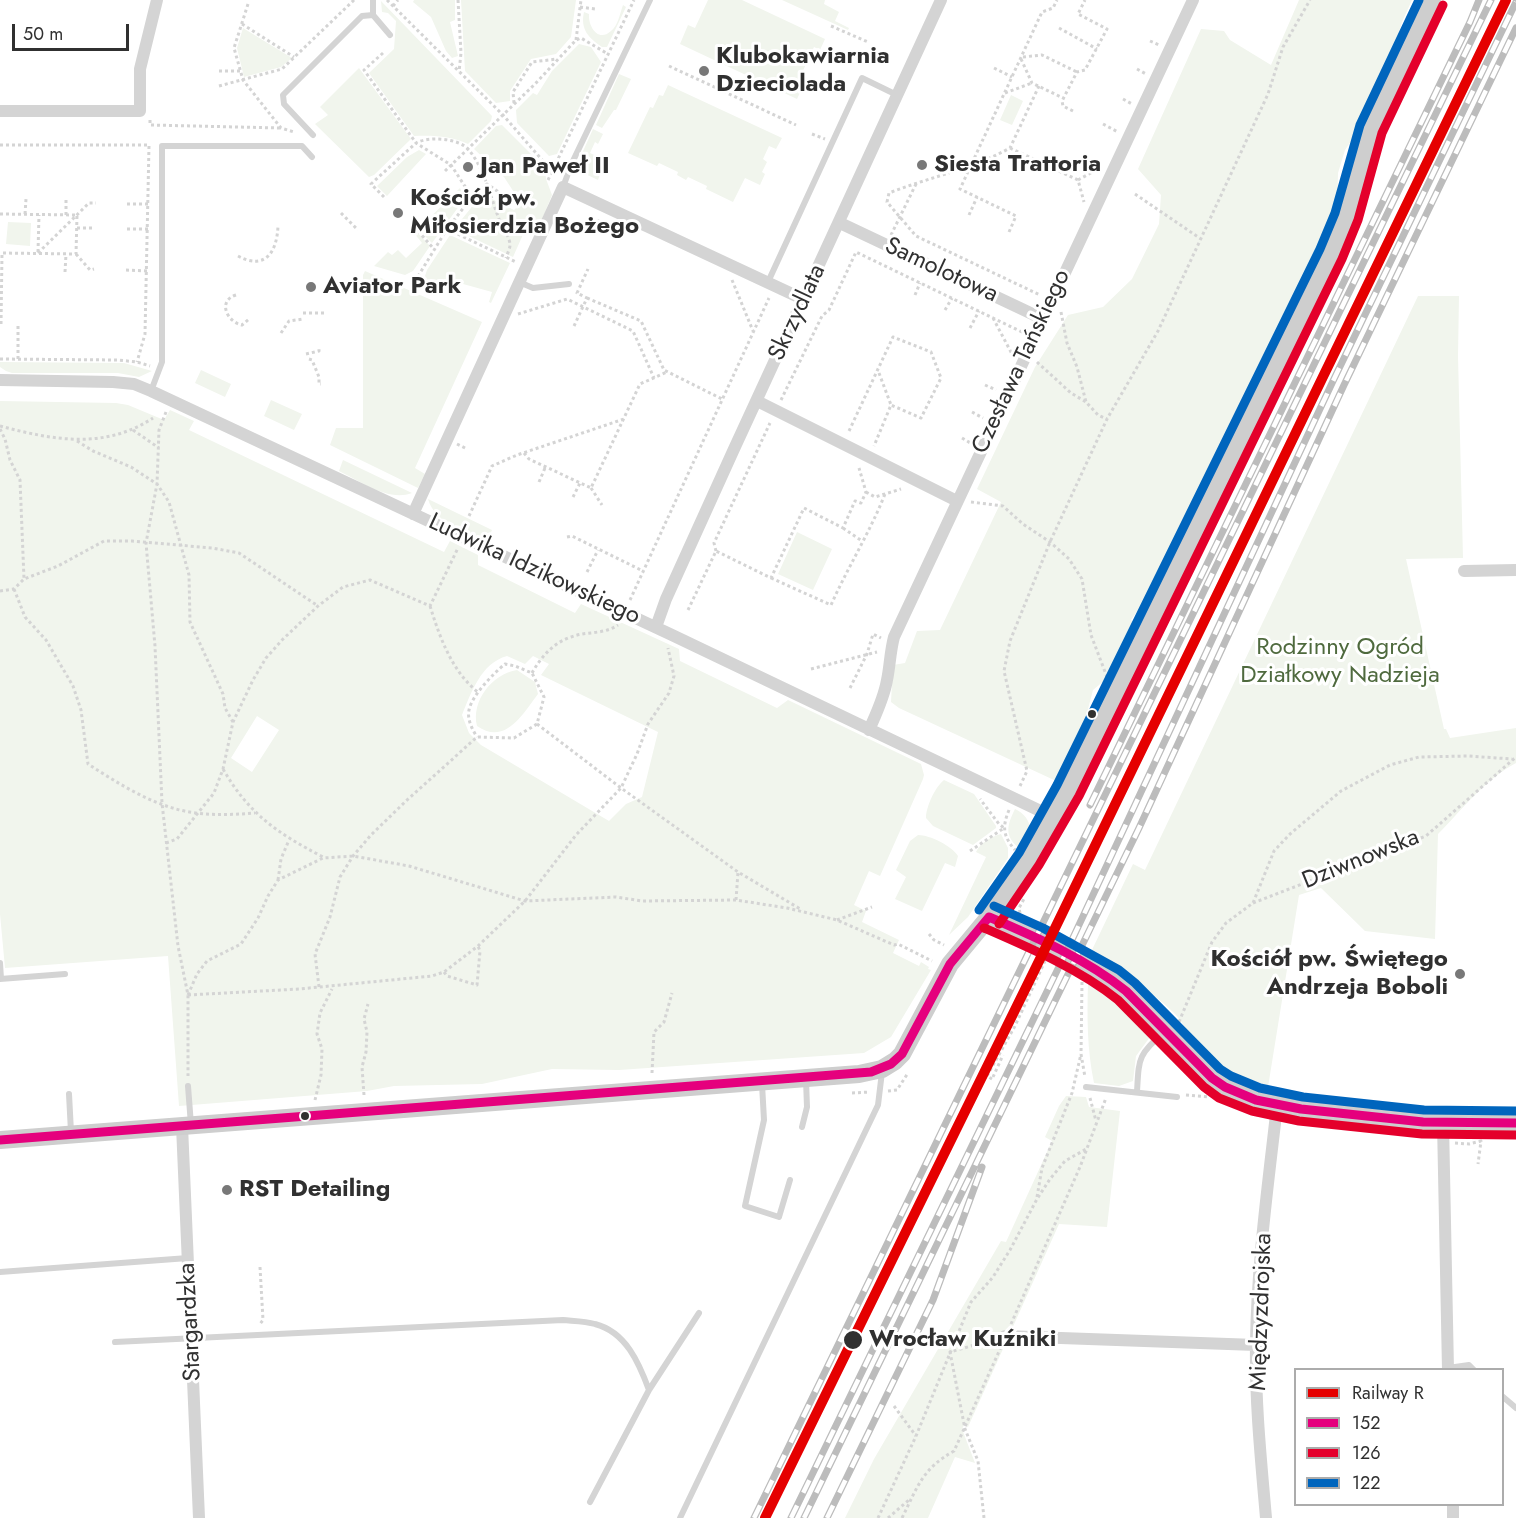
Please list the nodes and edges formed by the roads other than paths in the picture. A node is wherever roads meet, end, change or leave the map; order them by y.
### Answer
1 (157, 0) edge
2 (373, 0) edge
3 (650, 0) edge
4 (941, 0) edge
5 (1193, 0) edge
6 (1432, 0) edge
7 (373, 15) junction
8 (390, 35) dead end
9 (897, 95) junction
10 (0, 111) edge
11 (313, 135) road end
12 (312, 157) dead end
13 (564, 186) junction
14 (840, 223) junction
15 (519, 281) junction
16 (569, 284) dead end
17 (771, 284) junction
18 (805, 300) junction
19 (1043, 319) junction
20 (0, 380) edge
21 (151, 391) junction
22 (757, 401) junction
23 (957, 501) junction
24 (413, 514) junction
25 (1516, 570) edge
26 (1464, 571) dead end
27 (656, 627) junction
28 (869, 730) junction
29 (1053, 817) junction
30 (989, 917) junction
31 (0, 963) edge
32 (64, 974) dead end
33 (0, 979) edge
34 (1167, 1034) junction
35 (882, 1069) junction
36 (806, 1078) junction
37 (762, 1081) junction
38 (188, 1086) road end
39 (1086, 1087) road end
40 (1137, 1092) junction
41 (69, 1094) dead end
42 (1176, 1097) road end
43 (1277, 1106) junction
44 (1516, 1123) edge
45 (1443, 1124) junction
46 (187, 1126) junction
47 (802, 1127) dead end
48 (71, 1135) junction
49 (0, 1140) edge
50 (790, 1180) dead end
51 (189, 1258) junction
52 (0, 1272) edge
53 (699, 1313) dead end
54 (1005, 1336) road end
55 (193, 1338) junction
56 (115, 1342) dead end
57 (1256, 1345) junction
58 (1448, 1368) edge
59 (1453, 1368) edge
60 (1472, 1368) edge
61 (649, 1390) junction
62 (1504, 1397) edge
63 (1516, 1408) edge
64 (590, 1502) dead end
65 (199, 1518) edge
66 (680, 1518) edge
67 (1266, 1518) edge

1 - 10 street
2 - 7 lane
3 - 13 lane
4 - 9 street, Skrzydlata
5 - 19 street, Czesława Tańskiego
6 - 29 street
7 - 8 lane
7 - 11 lane
9 - 14 street, Skrzydlata
9 - 17 lane
12 - 21 lane
13 - 15 street
13 - 17 street
14 - 18 street, Skrzydlata
14 - 19 street, Samolotowa
15 - 16 lane
15 - 24 street
17 - 18 street
18 - 22 street, Skrzydlata
19 - 23 street, Czesława Tańskiego
20 - 21 street, Ludwika Idzikowskiego
21 - 24 street, Ludwika Idzikowskiego
22 - 23 street
22 - 27 street, Skrzydlata
23 - 28 street, Czesława Tańskiego
24 - 27 street, Ludwika Idzikowskiego
25 - 26 street
27 - 28 street, Ludwika Idzikowskiego
28 - 29 street, Ludwika Idzikowskiego
29 - 30 street
30 - 34 street
30 - 35 street
31 - 33 lane
32 - 33 lane
34 - 40 lane
34 - 43 street
35 - 36 street
35 - 66 lane
36 - 37 street
36 - 47 lane
37 - 46 street
37 - 50 lane
38 - 46 lane
39 - 40 lane
40 - 42 lane
41 - 48 lane
43 - 45 street
43 - 57 street, Międzyzdrojska
44 - 45 street
45 - 58 street
46 - 48 street
46 - 51 street, Stargardzka
48 - 49 street
51 - 52 lane
51 - 55 street, Stargardzka
53 - 61 lane
54 - 57 street
55 - 56 lane
55 - 61 lane
55 - 65 street, Stargardzka
57 - 67 street, Międzyzdrojska
59 - 60 lane
61 - 64 lane
62 - 63 lane

